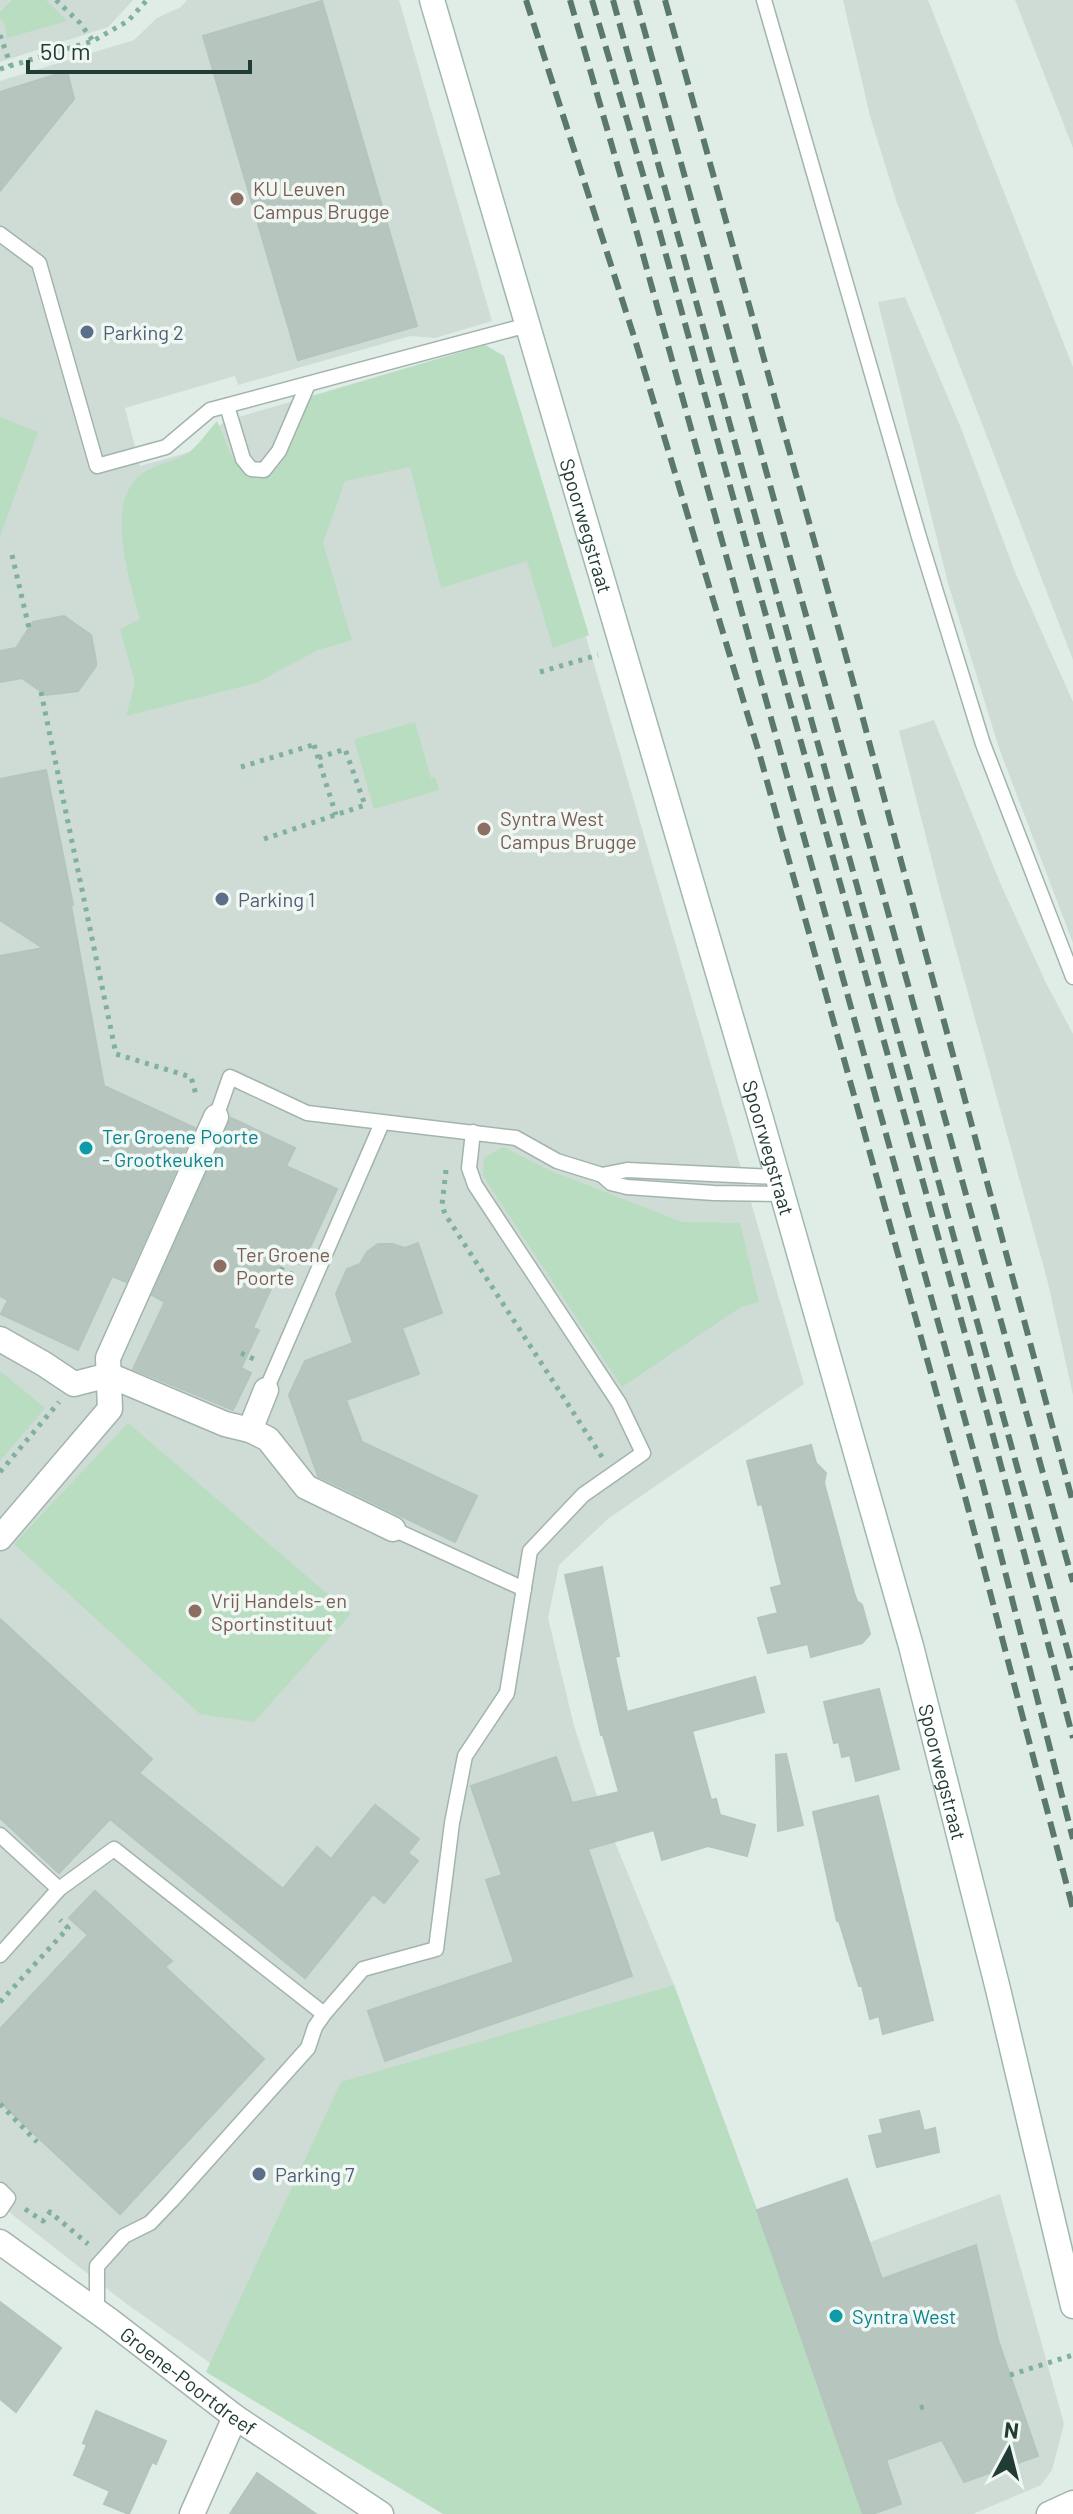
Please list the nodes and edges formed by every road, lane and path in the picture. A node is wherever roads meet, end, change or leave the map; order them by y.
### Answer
1 (56, 0) edge
2 (147, 0) edge
3 (432, 0) edge
4 (764, 0) edge
5 (0, 35) edge
6 (93, 41) junction
7 (11, 66) junction
8 (0, 69) edge
9 (0, 234) edge
10 (528, 325) junction
11 (308, 384) junction
12 (227, 406) junction
13 (12, 555) dead end
14 (29, 628) dead end
15 (622, 648) junction
16 (540, 672) dead end
17 (41, 692) dead end
18 (318, 758) junction
19 (241, 767) dead end
20 (336, 815) junction
21 (264, 839) dead end
22 (1073, 977) edge
23 (382, 1123) junction
24 (211, 1126) junction
25 (450, 1130) junction
26 (473, 1132) junction
27 (780, 1185) junction
28 (0, 1339) edge
29 (109, 1375) junction
30 (74, 1384) junction
31 (266, 1390) joint
32 (250, 1430) junction
33 (0, 1472) edge
34 (613, 1474) junction
35 (393, 1529) joint
36 (0, 1538) edge
37 (524, 1589) junction
38 (0, 1835) edge
39 (59, 1889) junction
40 (44, 1906) junction
41 (0, 1955) edge
42 (0, 2002) edge
43 (324, 2014) junction
44 (0, 2104) edge
45 (37, 2142) dead end
46 (3, 2199) edge
47 (0, 2242) edge
48 (104, 2257) junction
49 (1073, 2306) edge
50 (97, 2311) junction
51 (1073, 2355) edge
52 (1010, 2375) dead end
53 (235, 2417) junction
54 (1073, 2503) edge
55 (192, 2514) edge
56 (381, 2514) edge
57 (1049, 2514) edge

1 - 6 path
2 - 6 path
3 - 10 street, Spoorwegstraat
4 - 22 lane
5 - 7 path
6 - 7 path
7 - 8 path
9 - 12 lane
10 - 11 lane
10 - 15 street, Spoorwegstraat
11 - 12 lane
11 - 12 lane
13 - 14 path
15 - 16 path
15 - 27 street, Spoorwegstraat
17 - 24 path
18 - 19 path
18 - 20 path
18 - 20 path
20 - 21 path
23 - 24 lane
23 - 25 lane
23 - 31 lane
24 - 29 street
25 - 26 lane
25 - 34 path
26 - 27 lane
26 - 34 lane
27 - 49 street, Spoorwegstraat
28 - 30 street
29 - 30 street
29 - 32 street
29 - 36 street
30 - 33 path
31 - 32 street
32 - 35 street
34 - 37 lane
35 - 37 lane
37 - 43 lane
38 - 39 lane
39 - 40 lane
39 - 43 lane
40 - 41 lane
40 - 42 path
43 - 48 lane
44 - 45 path
46 - 48 path
47 - 50 street, Groene-Poortdreef
48 - 50 lane
50 - 53 street, Groene-Poortdreef
51 - 52 path
53 - 55 street
53 - 56 street, Groene-Poortdreef
54 - 57 street

